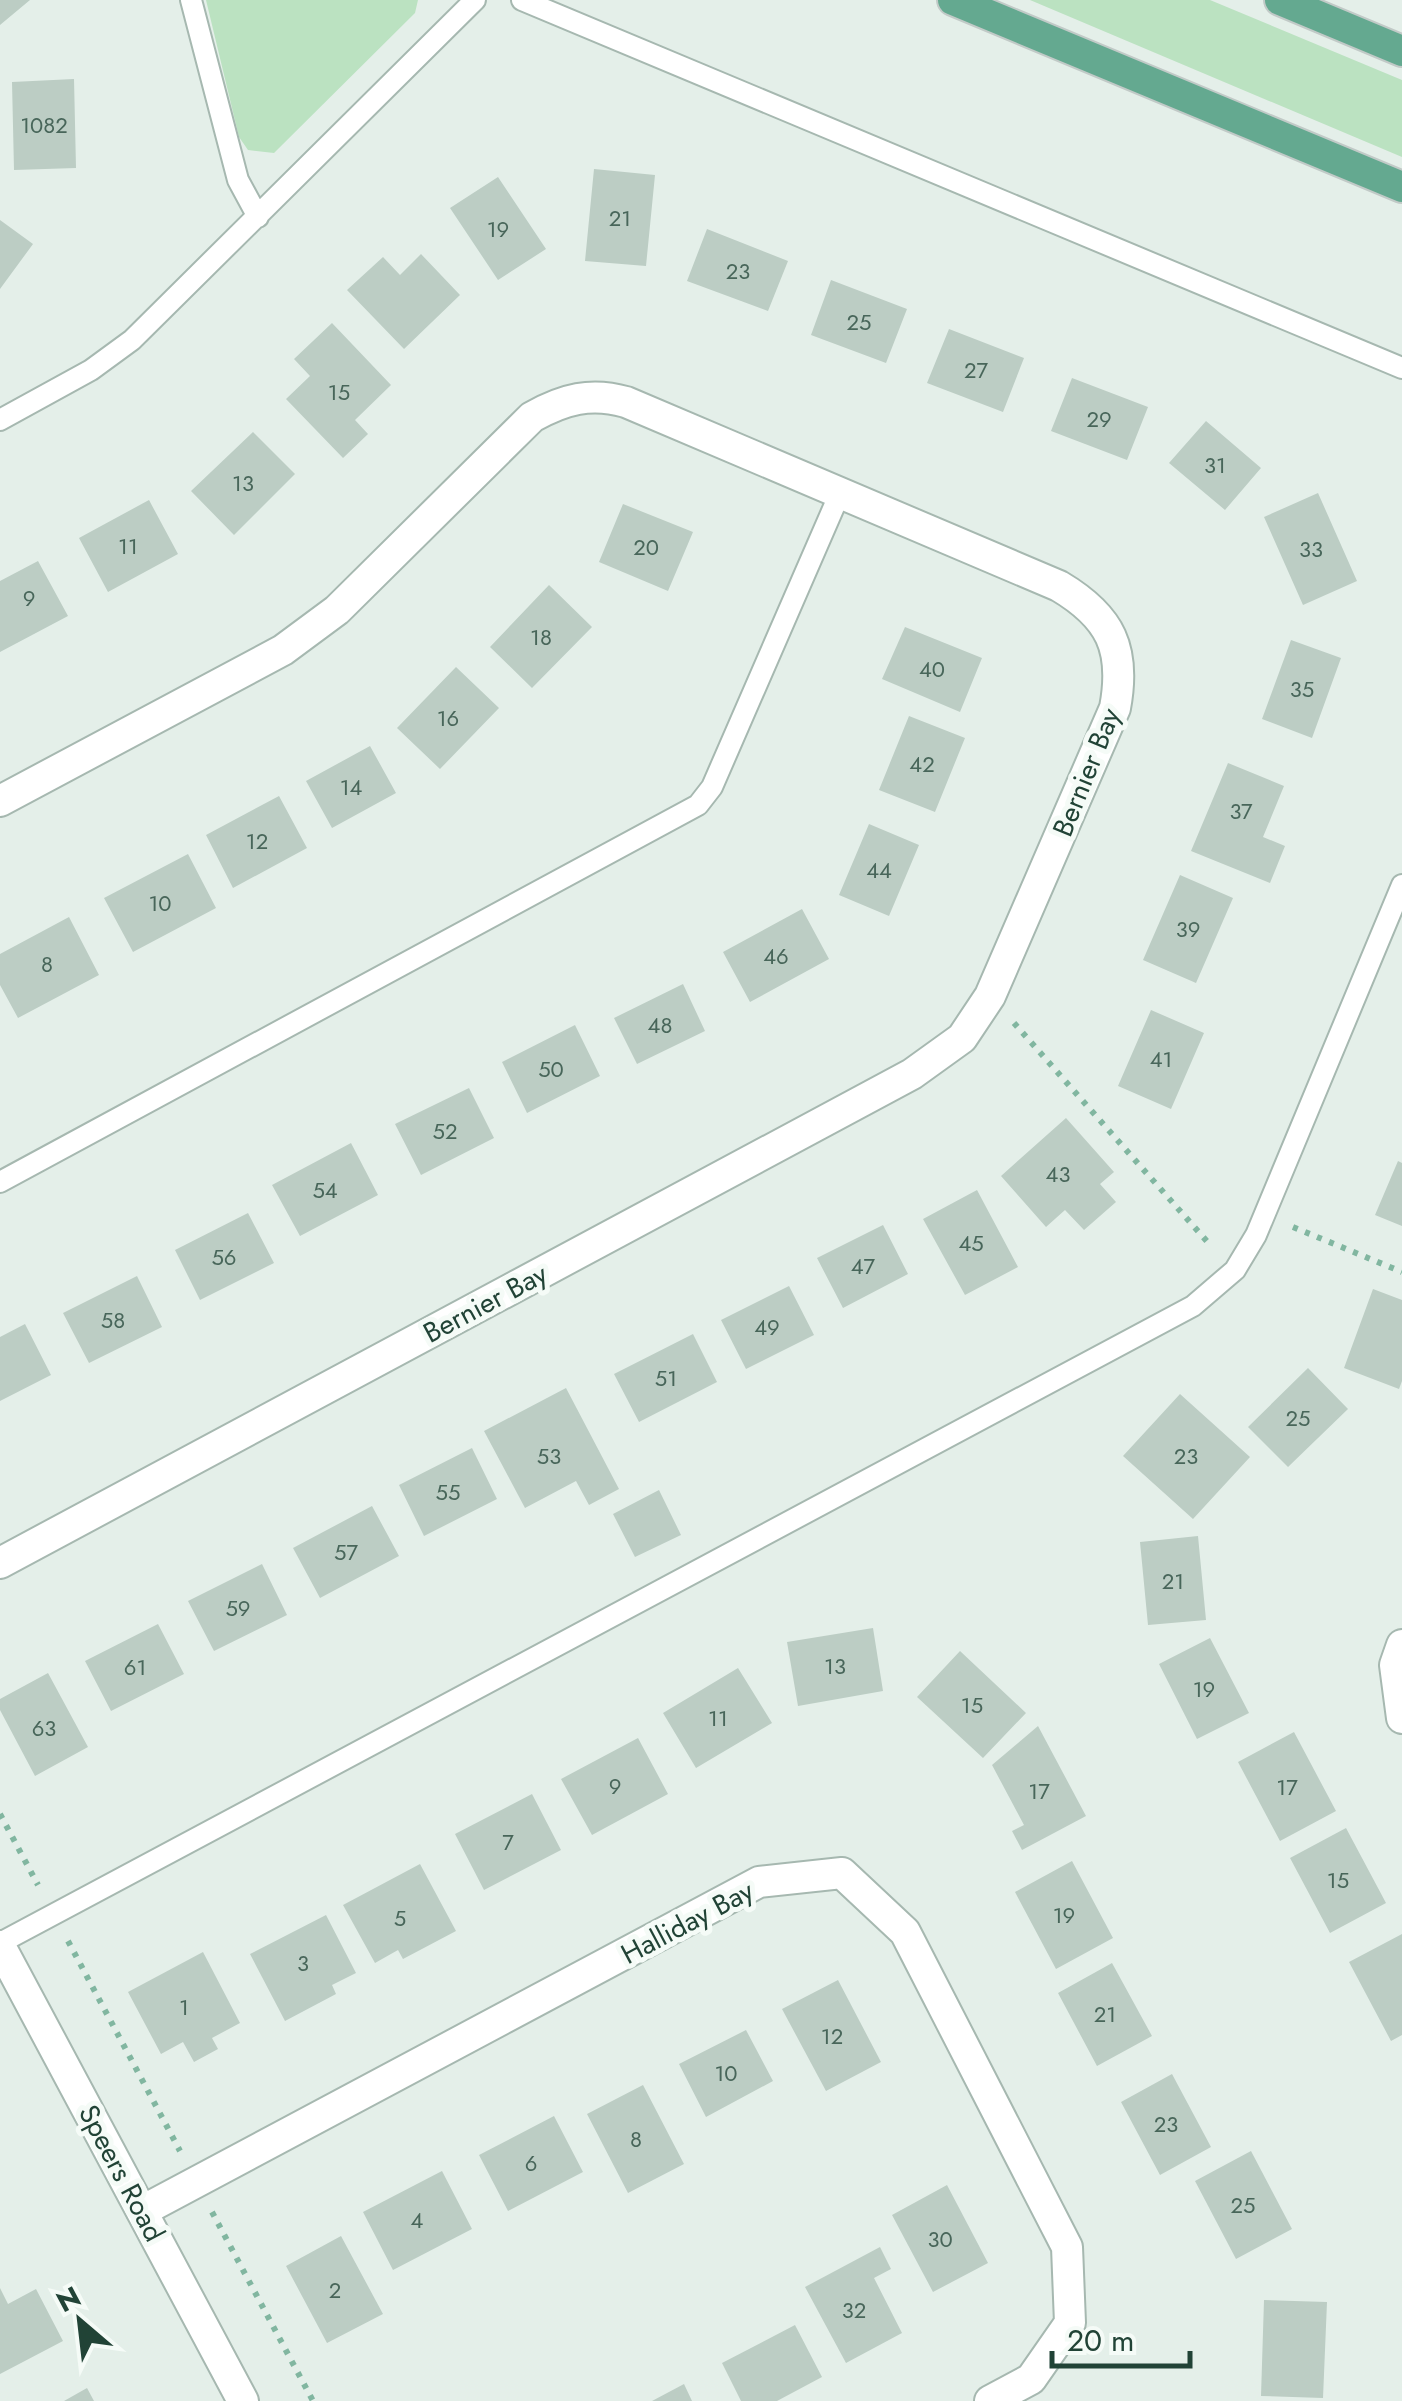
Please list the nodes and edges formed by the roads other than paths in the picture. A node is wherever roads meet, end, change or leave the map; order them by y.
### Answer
1 (191, 0) edge
2 (475, 0) edge
3 (522, 0) edge
4 (953, 0) edge
5 (1280, 0) edge
6 (1402, 51) edge
7 (1402, 188) edge
8 (258, 217) junction
9 (1402, 368) edge
10 (0, 420) edge
11 (840, 493) junction
12 (0, 802) edge
13 (1402, 886) edge
14 (0, 1182) edge
15 (0, 1562) edge
16 (1402, 1645) edge
17 (1402, 1718) edge
18 (0, 1944) edge
19 (142, 2211) junction
20 (243, 2401) edge
21 (990, 2401) edge

1 - 8 lane
2 - 8 lane
3 - 9 lane
4 - 7 main road
5 - 6 main road
8 - 10 lane
11 - 12 street, Bernier Bay
11 - 14 lane
11 - 15 street, Bernier Bay
13 - 18 lane
16 - 17 street
18 - 19 street, Speers Road
19 - 20 street, Speers Road
19 - 21 street, Halliday Bay

